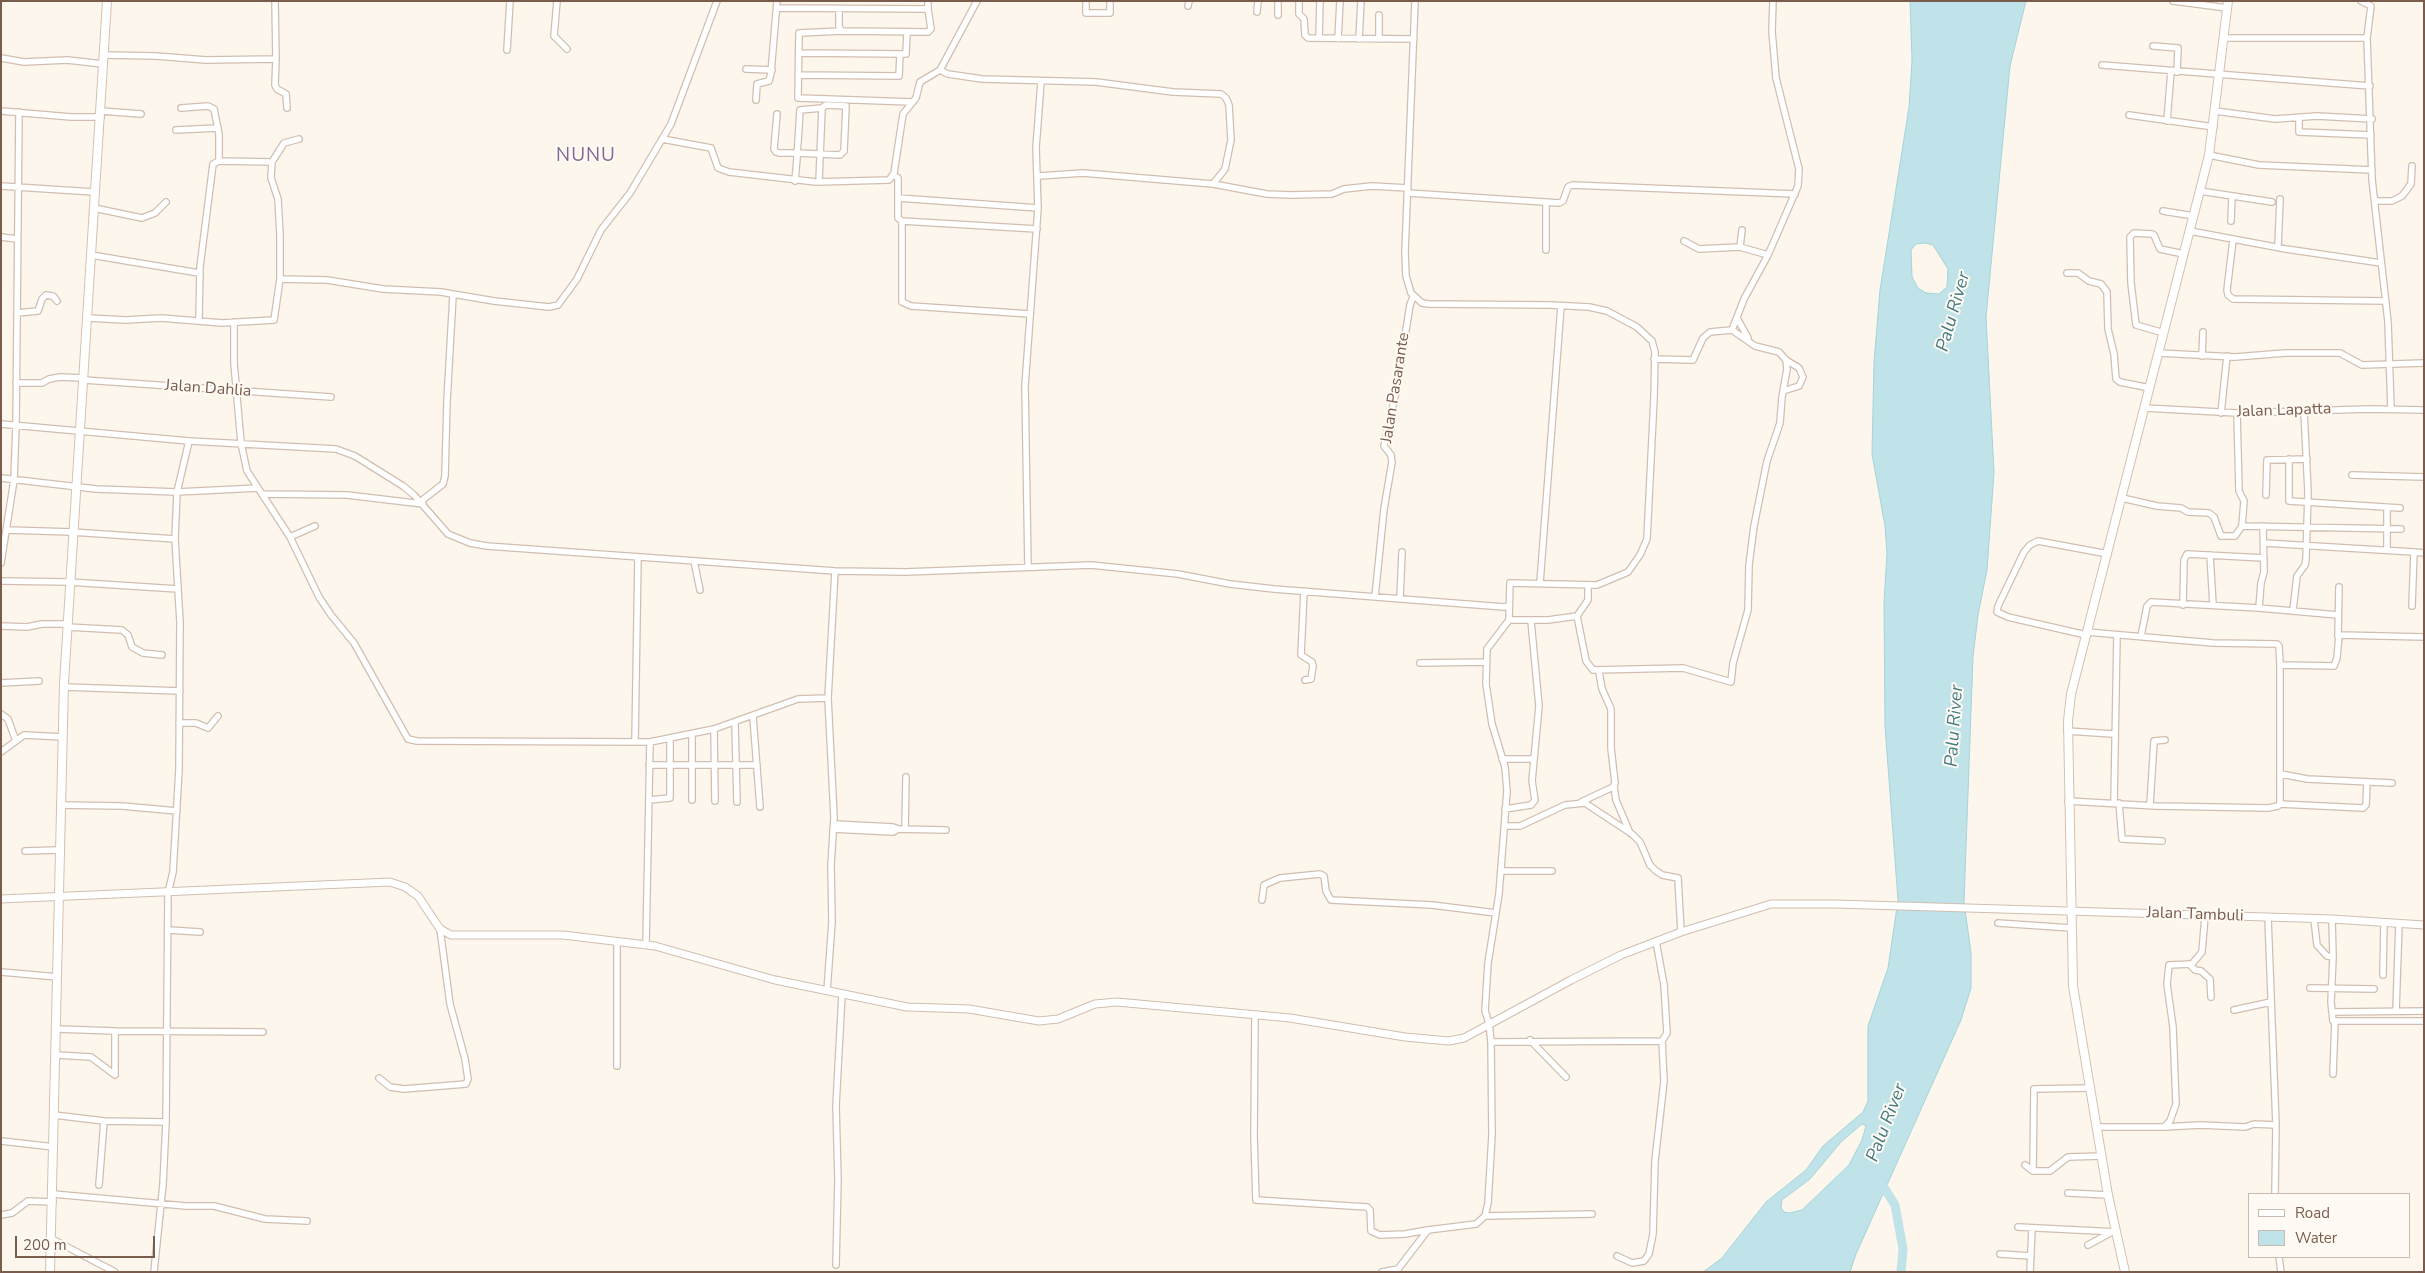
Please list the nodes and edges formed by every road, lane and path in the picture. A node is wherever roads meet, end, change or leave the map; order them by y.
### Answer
1 (107, 1) edge
2 (275, 1) edge
3 (510, 1) edge
4 (557, 1) edge
5 (718, 1) edge
6 (928, 1) edge
7 (977, 1) edge
8 (1086, 1) edge
9 (1110, 1) edge
10 (1258, 1) edge
11 (1278, 1) edge
12 (1299, 1) edge
13 (1320, 1) edge
14 (1340, 1) edge
15 (1361, 1) edge
16 (1415, 1) edge
17 (1773, 1) edge
18 (2173, 1) edge
19 (2361, 1) edge
20 (777, 4) edge
21 (2227, 5) edge
22 (839, 9) junction
23 (928, 9) junction
24 (1257, 12) dead end
25 (1278, 14) dead end
26 (1380, 15) dead end
27 (842, 31) junction
28 (907, 32) junction
29 (1319, 38) junction
30 (2223, 38) junction
31 (2367, 38) junction
32 (1338, 39) junction
33 (1359, 39) junction
34 (1379, 39) junction
35 (1414, 39) junction
36 (2153, 46) dead end
37 (567, 49) dead end
38 (507, 50) dead end
39 (799, 53) junction
40 (900, 54) junction
41 (1, 58) edge
42 (276, 58) junction
43 (104, 59) junction
44 (2102, 65) dead end
45 (746, 69) dead end
46 (772, 70) junction
47 (940, 70) junction
48 (2174, 71) junction
49 (798, 75) junction
50 (2219, 76) junction
51 (1041, 82) junction
52 (2370, 86) junction
53 (756, 100) dead end
54 (912, 102) junction
55 (181, 108) dead end
56 (287, 108) dead end
57 (822, 108) junction
58 (1, 111) edge
59 (2215, 111) junction
60 (19, 112) junction
61 (101, 114) junction
62 (141, 114) dead end
63 (777, 114) dead end
64 (2129, 115) dead end
65 (2299, 118) junction
66 (2372, 119) junction
67 (2167, 121) junction
68 (218, 128) junction
69 (2214, 128) junction
70 (176, 130) dead end
71 (2371, 135) junction
72 (298, 139) dead end
73 (662, 139) junction
74 (797, 153) junction
75 (821, 154) junction
76 (2209, 155) junction
77 (219, 161) junction
78 (272, 162) junction
79 (2412, 166) dead end
80 (2372, 170) junction
81 (893, 175) junction
82 (1038, 176) junction
83 (795, 181) junction
84 (819, 182) junction
85 (1213, 184) junction
86 (1, 186) edge
87 (17, 188) junction
88 (1408, 191) junction
89 (2200, 191) junction
90 (94, 192) junction
91 (1795, 194) junction
92 (2232, 197) junction
93 (898, 198) junction
94 (2280, 199) dead end
95 (2375, 201) junction
96 (166, 202) dead end
97 (1546, 202) junction
98 (2272, 202) dead end
99 (94, 208) junction
100 (1038, 208) junction
101 (2163, 211) dead end
102 (2194, 216) junction
103 (2231, 221) dead end
104 (902, 222) junction
105 (1037, 229) junction
106 (1742, 230) dead end
107 (2190, 231) junction
108 (1, 236) edge
109 (18, 239) junction
110 (2233, 240) junction
111 (1684, 241) dead end
112 (1740, 247) junction
113 (2278, 247) junction
114 (1546, 250) dead end
115 (2184, 254) junction
116 (91, 255) junction
117 (1768, 255) junction
118 (2381, 262) junction
119 (199, 273) junction
120 (2067, 273) dead end
121 (280, 279) junction
122 (453, 295) junction
123 (1414, 297) junction
124 (57, 301) dead end
125 (2386, 301) junction
126 (1561, 306) junction
127 (18, 313) junction
128 (1030, 314) junction
129 (88, 318) junction
130 (1737, 318) junction
131 (199, 321) junction
132 (234, 322) junction
133 (1732, 330) junction
134 (2164, 332) junction
135 (2203, 332) dead end
136 (1749, 340) junction
137 (2159, 353) junction
138 (2202, 356) junction
139 (2227, 356) junction
140 (1654, 359) junction
141 (1786, 360) junction
142 (2424, 363) edge
143 (2389, 364) junction
144 (84, 379) junction
145 (16, 383) junction
146 (2150, 388) junction
147 (1783, 390) junction
148 (236, 391) junction
149 (331, 397) dead end
150 (2145, 408) junction
151 (2391, 409) junction
152 (2424, 410) edge
153 (2304, 412) junction
154 (2221, 413) junction
155 (2237, 413) junction
156 (1, 424) edge
157 (16, 426) junction
158 (80, 433) junction
159 (189, 441) junction
160 (241, 443) junction
161 (2289, 459) junction
162 (2307, 459) junction
163 (2352, 475) dead end
164 (2424, 477) edge
165 (1, 478) edge
166 (14, 480) junction
167 (76, 488) junction
168 (258, 488) junction
169 (177, 492) junction
170 (262, 494) junction
171 (2266, 495) dead end
172 (2122, 498) junction
173 (422, 503) junction
174 (2307, 504) junction
175 (2387, 508) junction
176 (2400, 508) dead end
177 (315, 526) dead end
178 (2242, 526) junction
179 (2263, 526) junction
180 (2305, 526) junction
181 (2386, 529) junction
182 (2401, 529) dead end
183 (6, 530) junction
184 (72, 532) junction
185 (290, 537) junction
186 (175, 539) junction
187 (2264, 543) junction
188 (2306, 544) junction
189 (2386, 549) junction
190 (1402, 552) dead end
191 (2414, 552) junction
192 (2424, 553) edge
193 (2108, 554) junction
194 (2210, 555) junction
195 (638, 557) junction
196 (2264, 558) junction
197 (694, 561) junction
198 (1, 563) edge
199 (1028, 567) junction
200 (835, 571) junction
201 (1, 581) edge
202 (70, 582) junction
203 (1540, 582) junction
204 (1588, 585) junction
205 (2339, 587) dead end
206 (178, 589) junction
207 (700, 590) dead end
208 (1304, 591) junction
209 (1375, 597) junction
210 (1400, 599) junction
211 (2183, 605) junction
212 (2213, 605) junction
213 (1509, 606) junction
214 (2412, 606) dead end
215 (2260, 608) junction
216 (2293, 610) junction
217 (2338, 615) junction
218 (1577, 616) junction
219 (1509, 620) junction
220 (1531, 621) junction
221 (1, 626) edge
222 (67, 626) junction
223 (2086, 634) junction
224 (2117, 635) junction
225 (2141, 636) junction
226 (2338, 636) junction
227 (2424, 637) edge
228 (162, 655) dead end
229 (1486, 662) junction
230 (1420, 663) dead end
231 (2280, 665) junction
232 (1599, 672) junction
233 (1305, 680) dead end
234 (39, 681) dead end
235 (1, 683) edge
236 (64, 687) junction
237 (180, 692) junction
238 (828, 698) junction
239 (1, 714) edge
240 (218, 716) dead end
241 (754, 716) junction
242 (735, 722) junction
243 (179, 723) junction
244 (714, 729) junction
245 (2067, 731) junction
246 (692, 734) junction
247 (2113, 734) junction
248 (63, 736) junction
249 (670, 738) junction
250 (2165, 740) dead end
251 (16, 741) junction
252 (635, 742) junction
253 (650, 742) junction
254 (1, 752) edge
255 (1502, 759) junction
256 (1533, 759) junction
257 (649, 765) junction
258 (670, 765) junction
259 (692, 765) junction
260 (715, 765) junction
261 (736, 765) junction
262 (757, 765) junction
263 (2281, 774) junction
264 (906, 777) dead end
265 (2367, 782) junction
266 (2392, 783) dead end
267 (1614, 786) junction
268 (649, 800) junction
269 (692, 800) dead end
270 (715, 801) dead end
271 (2068, 801) junction
272 (737, 802) dead end
273 (1581, 802) junction
274 (2116, 803) junction
275 (2280, 804) junction
276 (60, 805) junction
277 (2150, 805) junction
278 (760, 807) dead end
279 (1506, 809) junction
280 (177, 811) junction
281 (833, 826) junction
282 (1504, 826) junction
283 (905, 830) junction
284 (946, 830) dead end
285 (1630, 833) junction
286 (2162, 841) dead end
287 (60, 850) junction
288 (25, 851) dead end
289 (1552, 871) dead end
290 (1501, 872) junction
291 (168, 893) junction
292 (59, 895) junction
293 (1, 899) edge
294 (1262, 900) dead end
295 (2070, 912) junction
296 (1496, 913) junction
297 (2204, 916) junction
298 (2268, 918) junction
299 (2314, 919) junction
300 (2332, 919) junction
301 (2384, 922) junction
302 (2399, 923) junction
303 (1998, 924) dead end
304 (2424, 925) edge
305 (2071, 928) junction
306 (440, 929) junction
307 (168, 930) junction
308 (200, 932) dead end
309 (1681, 932) junction
310 (617, 941) junction
311 (1656, 941) junction
312 (646, 945) junction
313 (2333, 957) junction
314 (2189, 964) junction
315 (1, 972) edge
316 (2383, 975) dead end
317 (58, 977) junction
318 (2310, 988) dead end
319 (2332, 988) junction
320 (2374, 989) dead end
321 (827, 991) junction
322 (842, 994) junction
323 (2211, 997) dead end
324 (2270, 1002) junction
325 (2234, 1010) dead end
326 (2396, 1011) junction
327 (2332, 1012) junction
328 (2424, 1012) edge
329 (1255, 1015) junction
330 (2424, 1021) edge
331 (2335, 1022) junction
332 (1489, 1023) junction
333 (57, 1029) junction
334 (168, 1030) junction
335 (115, 1032) junction
336 (263, 1032) dead end
337 (1530, 1040) junction
338 (1662, 1040) junction
339 (1491, 1042) junction
340 (56, 1055) junction
341 (616, 1066) dead end
342 (2333, 1074) dead end
343 (379, 1078) dead end
344 (1566, 1078) dead end
345 (2091, 1088) junction
346 (54, 1115) junction
347 (104, 1121) junction
348 (166, 1122) junction
349 (2276, 1125) junction
350 (2097, 1127) junction
351 (2164, 1128) junction
352 (1, 1141) edge
353 (54, 1147) junction
354 (2102, 1156) junction
355 (2025, 1166) dead end
356 (2032, 1171) junction
357 (99, 1185) dead end
358 (2068, 1193) dead end
359 (2275, 1193) edge
360 (2108, 1195) junction
361 (53, 1198) junction
362 (162, 1204) junction
363 (1592, 1214) dead end
364 (1, 1215) edge
365 (1485, 1216) junction
366 (306, 1221) dead end
367 (2018, 1227) dead end
368 (2032, 1229) junction
369 (1428, 1230) junction
370 (2114, 1232) junction
371 (52, 1239) junction
372 (2088, 1245) dead end
373 (2000, 1254) dead end
374 (1617, 1256) dead end
375 (2031, 1256) junction
376 (2279, 1258) edge
377 (836, 1265) dead end
378 (1398, 1270) edge
379 (50, 1272) edge
380 (114, 1272) edge
381 (154, 1272) edge
382 (1382, 1272) edge
383 (2030, 1272) edge
384 (2125, 1272) edge
385 (2281, 1272) edge

1 - 43 main road
2 - 42 street
3 - 38 street
4 - 37 street
5 - 73 street
6 - 23 street
7 - 47 street
8 - 9 street
10 - 24 street
11 - 25 street
12 - 29 street
13 - 29 street
14 - 32 street
15 - 33 street
16 - 35 street
17 - 91 street
18 - 21 street
19 - 31 street
20 - 22 street
20 - 46 street
21 - 30 main road
22 - 23 street
22 - 27 street
23 - 28 street
26 - 34 street
27 - 28 street
27 - 39 street
28 - 40 street
29 - 32 street
30 - 31 street
30 - 50 main road
31 - 52 street
32 - 33 street
33 - 34 street
34 - 35 street
35 - 88 street
36 - 48 street
39 - 40 street
39 - 49 street
40 - 49 street
41 - 43 street
42 - 43 street
42 - 56 street
43 - 61 main road
44 - 48 street
45 - 46 street
46 - 53 street
47 - 51 street
47 - 54 street
48 - 50 street
48 - 67 street
49 - 54 street
50 - 52 street
50 - 59 main road
51 - 82 street
51 - 85 street
52 - 66 street
54 - 81 street
55 - 68 street
57 - 74 street
57 - 75 street
57 - 75 street
58 - 60 street
59 - 65 street
59 - 69 main road
60 - 61 street
60 - 87 street
61 - 62 street
61 - 90 main road
63 - 74 street
64 - 67 street
65 - 66 street
65 - 71 street
66 - 71 street
67 - 69 street
68 - 70 street
68 - 77 street
69 - 76 main road
71 - 80 street
72 - 78 street
73 - 83 street
73 - 122 street
74 - 75 street
74 - 83 street
75 - 84 street
76 - 80 street
76 - 89 main road
77 - 78 street
77 - 119 street
78 - 121 street
79 - 95 street
80 - 95 street
81 - 84 street
81 - 93 street
82 - 85 street
82 - 100 street
83 - 84 street
85 - 88 street
86 - 87 street
87 - 90 street
87 - 109 street
88 - 97 street
88 - 123 street
89 - 92 street
89 - 102 main road
90 - 99 main road
91 - 97 street
91 - 117 street
92 - 98 street
92 - 103 street
93 - 100 street
93 - 104 street
94 - 113 street
95 - 118 street
96 - 99 street
97 - 114 street
99 - 116 main road
100 - 105 street
101 - 102 street
102 - 107 main road
104 - 105 street
104 - 128 street
105 - 128 street
106 - 112 street
107 - 110 street
107 - 115 main road
108 - 109 street
109 - 127 street
110 - 113 street
110 - 125 street
111 - 112 street
112 - 117 street
113 - 118 street
115 - 134 main road
115 - 134 street
116 - 119 street
116 - 129 main road
117 - 130 street
118 - 125 street
119 - 131 street
120 - 146 street
121 - 122 street
121 - 132 street
122 - 173 street
123 - 126 street
123 - 209 street, Jalan Pasarante
124 - 127 street
125 - 143 street
126 - 140 street
126 - 203 street
127 - 145 street
128 - 199 street
129 - 131 street
129 - 144 main road
130 - 133 street
130 - 136 street
131 - 132 street
132 - 148 street
133 - 136 street
133 - 140 street
134 - 137 main road
135 - 138 street
136 - 141 street
137 - 138 street
137 - 146 main road
138 - 139 street
139 - 143 street
139 - 154 street
140 - 204 street
141 - 147 street
141 - 147 street
142 - 143 street
143 - 151 street
144 - 145 street, Jalan Dahlia
144 - 148 street, Jalan Dahlia
144 - 158 main road
145 - 157 street
146 - 150 main road
147 - 232 street
148 - 149 street, Jalan Dahlia
148 - 160 street
150 - 154 street, Jalan Lapatta
150 - 172 main road
151 - 152 street, Jalan Lapatta
151 - 153 street, Jalan Lapatta
153 - 155 street, Jalan Lapatta
153 - 162 street
154 - 155 street, Jalan Lapatta
155 - 178 street
156 - 157 street
157 - 158 street
157 - 166 street
158 - 159 street
158 - 167 main road
159 - 160 street
159 - 169 street
160 - 168 street
160 - 173 street
161 - 162 street
161 - 171 street
161 - 174 street
162 - 174 street
163 - 164 street
165 - 166 street
166 - 167 street
166 - 183 street
167 - 169 street
167 - 184 main road
168 - 169 street
168 - 170 street
169 - 186 street
170 - 173 street
170 - 185 street
172 - 178 street
172 - 193 main road
173 - 195 street
174 - 175 street
174 - 180 street
175 - 176 street
175 - 181 street
177 - 185 street
178 - 179 street
179 - 180 street
179 - 187 street
180 - 181 street
180 - 188 street
181 - 182 street
181 - 189 street
183 - 184 street
183 - 198 street
184 - 186 street
184 - 202 main road
185 - 252 street
186 - 206 street
187 - 188 street
187 - 196 street
188 - 189 street
188 - 216 street
189 - 191 street
190 - 210 street
191 - 192 street
191 - 214 street
193 - 223 main road
193 - 223 street
194 - 196 street
194 - 211 street
194 - 212 street
195 - 197 street
195 - 252 street
196 - 215 street
197 - 200 street
197 - 207 street
199 - 200 street
199 - 208 street
200 - 238 street
201 - 202 street
202 - 206 street
202 - 222 main road
203 - 204 street
203 - 213 street
204 - 218 street
205 - 217 street
206 - 237 street
208 - 209 street
208 - 233 street
209 - 210 street
210 - 213 street
211 - 212 street
211 - 225 street
212 - 215 street
213 - 219 street
215 - 216 street
216 - 217 street
217 - 226 street
218 - 220 street
218 - 232 street
219 - 220 street
219 - 229 street
220 - 256 street
221 - 222 street
222 - 228 street
222 - 236 main road
223 - 224 street
223 - 245 main road
224 - 225 street
224 - 247 street
225 - 231 street
226 - 227 street
226 - 231 street
229 - 230 street
229 - 255 street
231 - 263 street
232 - 267 street
234 - 235 street
236 - 237 street
236 - 248 main road
237 - 243 street
238 - 241 street
238 - 281 street
239 - 251 street
240 - 243 street
241 - 242 street
241 - 262 street
242 - 244 street
242 - 261 street
243 - 280 street
244 - 246 street
244 - 260 street
245 - 247 street
245 - 271 main road
246 - 249 street
246 - 259 street
247 - 274 street
248 - 251 street
248 - 276 main road
249 - 253 street
249 - 258 street
250 - 277 street
251 - 254 street
252 - 253 street
253 - 257 street
255 - 256 street
255 - 279 street
256 - 279 street
257 - 258 street
257 - 268 street
258 - 259 street
258 - 268 street
259 - 260 street
259 - 269 street
260 - 261 street
260 - 270 street
261 - 262 street
261 - 272 street
262 - 278 street
263 - 265 street
263 - 275 street
264 - 283 street
265 - 266 street
265 - 275 street
267 - 273 street
267 - 285 street
268 - 312 street
271 - 274 street
271 - 295 main road
273 - 282 street
273 - 285 street
274 - 277 street
274 - 286 street
275 - 277 street
276 - 280 street
276 - 287 main road
279 - 282 street
280 - 291 street
281 - 283 street
281 - 321 street
282 - 290 street
283 - 284 street
285 - 309 street
287 - 288 street
287 - 292 main road
289 - 290 street
290 - 296 street
291 - 292 street
291 - 306 street
291 - 307 street
292 - 293 street
292 - 317 main road
294 - 296 street
295 - 297 street, Jalan Tambuli
295 - 305 main road
295 - 309 street, Jalan Tambuli
296 - 332 street
297 - 298 street, Jalan Tambuli
297 - 314 street
298 - 299 street, Jalan Tambuli
298 - 324 street
299 - 300 street, Jalan Tambuli
299 - 313 street
300 - 301 street, Jalan Tambuli
300 - 313 street
301 - 302 street, Jalan Tambuli
301 - 316 street
302 - 304 street, Jalan Tambuli
302 - 326 street
303 - 305 street
305 - 345 main road
306 - 310 street, Jalan Tambuli
306 - 343 street
307 - 308 street
307 - 334 street
309 - 311 street, Jalan Tambuli
310 - 312 street, Jalan Tambuli
310 - 341 street
311 - 332 street, Jalan Tambuli
311 - 338 street
312 - 321 street, Jalan Tambuli
313 - 319 street
314 - 323 street
314 - 351 street
315 - 317 street
317 - 333 main road
318 - 319 street
319 - 320 street
319 - 327 street
321 - 322 street, Jalan Tambuli
322 - 329 street, Jalan Tambuli
322 - 377 street
324 - 325 street
324 - 349 street
326 - 327 street
326 - 328 street
327 - 331 street
329 - 332 street, Jalan Tambuli
329 - 369 street
330 - 331 street
331 - 342 street
332 - 339 street
333 - 335 street
333 - 340 main road
334 - 335 street
334 - 336 street
334 - 348 street
335 - 340 street
337 - 338 street
337 - 339 street
337 - 344 street
338 - 374 street
339 - 365 street
340 - 346 main road
345 - 350 main road
345 - 356 street
346 - 347 street
346 - 353 main road
347 - 348 street
347 - 357 street
348 - 362 street
349 - 351 street
349 - 359 street
350 - 351 street
350 - 354 main road
352 - 353 street
353 - 361 main road
354 - 356 street
354 - 360 main road
355 - 356 street
358 - 360 street
360 - 370 main road
361 - 362 street
361 - 364 street
361 - 371 main road
362 - 366 street
362 - 381 street
363 - 365 street
365 - 369 street
367 - 368 street
368 - 370 street
368 - 375 street
369 - 378 street
370 - 372 street
370 - 384 main road
371 - 379 main road
371 - 380 street
373 - 375 street
375 - 383 street
376 - 385 street
378 - 382 street

